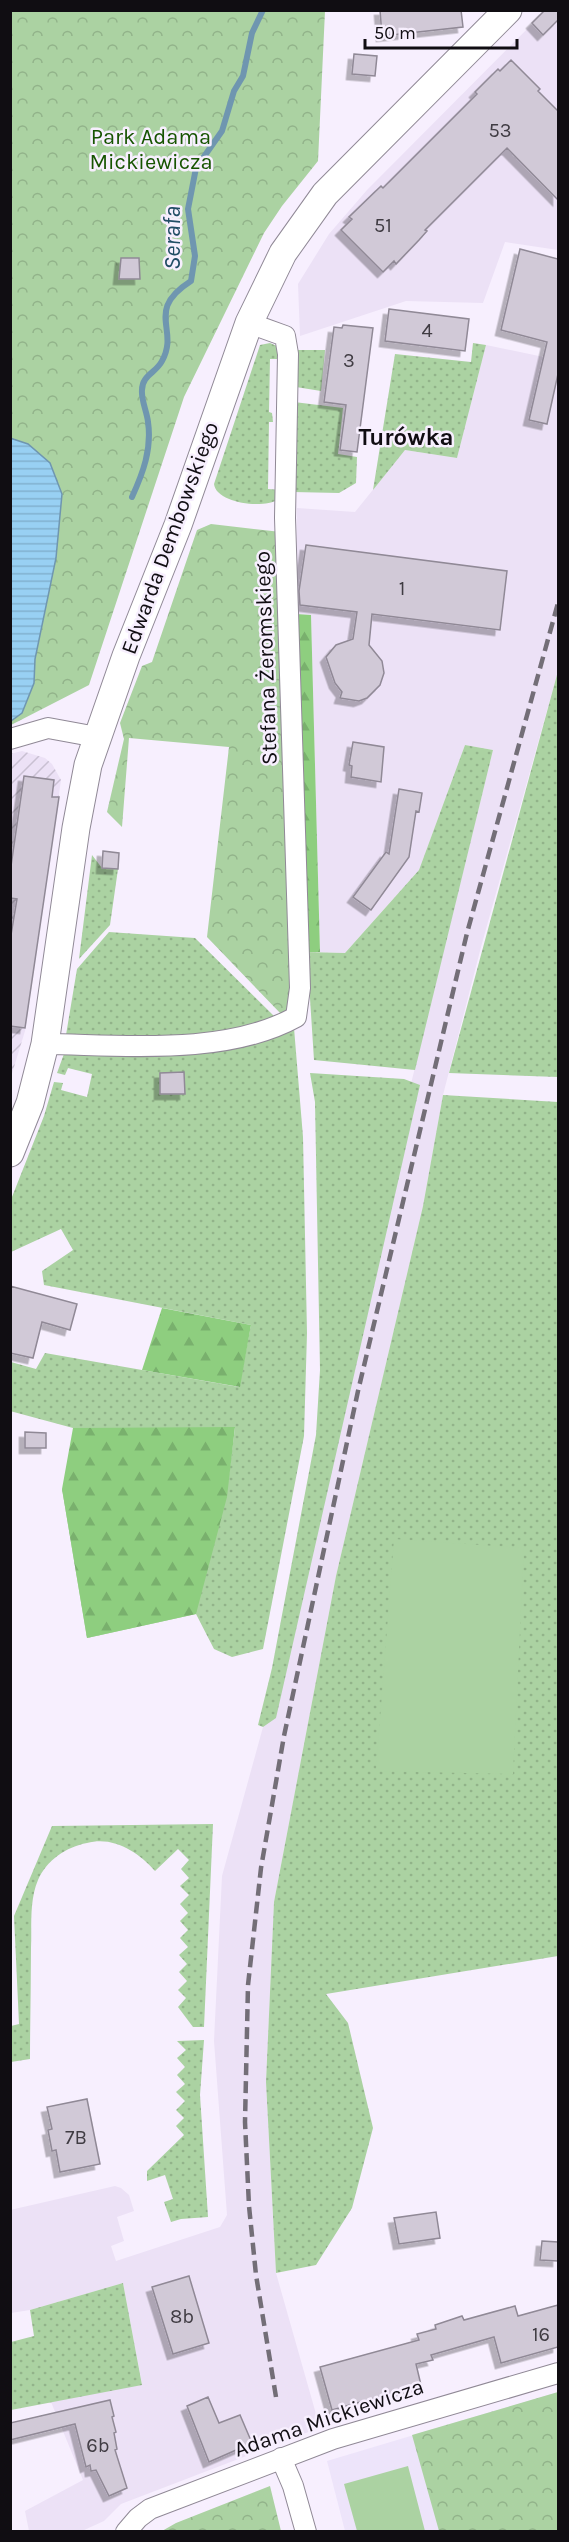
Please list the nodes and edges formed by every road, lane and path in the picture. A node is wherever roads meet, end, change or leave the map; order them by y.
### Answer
1 (508, 10) edge
2 (249, 323) junction
3 (97, 737) junction
4 (10, 739) edge
5 (53, 1044) junction
6 (10, 1153) edge
7 (558, 2373) edge
8 (281, 2458) junction
9 (126, 2532) edge
10 (306, 2532) edge

1 - 2 street, Edwarda Dembowskiego
2 - 3 street, Edwarda Dembowskiego
2 - 5 street, Stefana Żeromskiego
3 - 4 street
3 - 5 street, Edwarda Dembowskiego
5 - 6 street, Edwarda Dembowskiego
7 - 8 street, Adama Mickiewicza
8 - 9 street, Adama Mickiewicza
8 - 10 street

